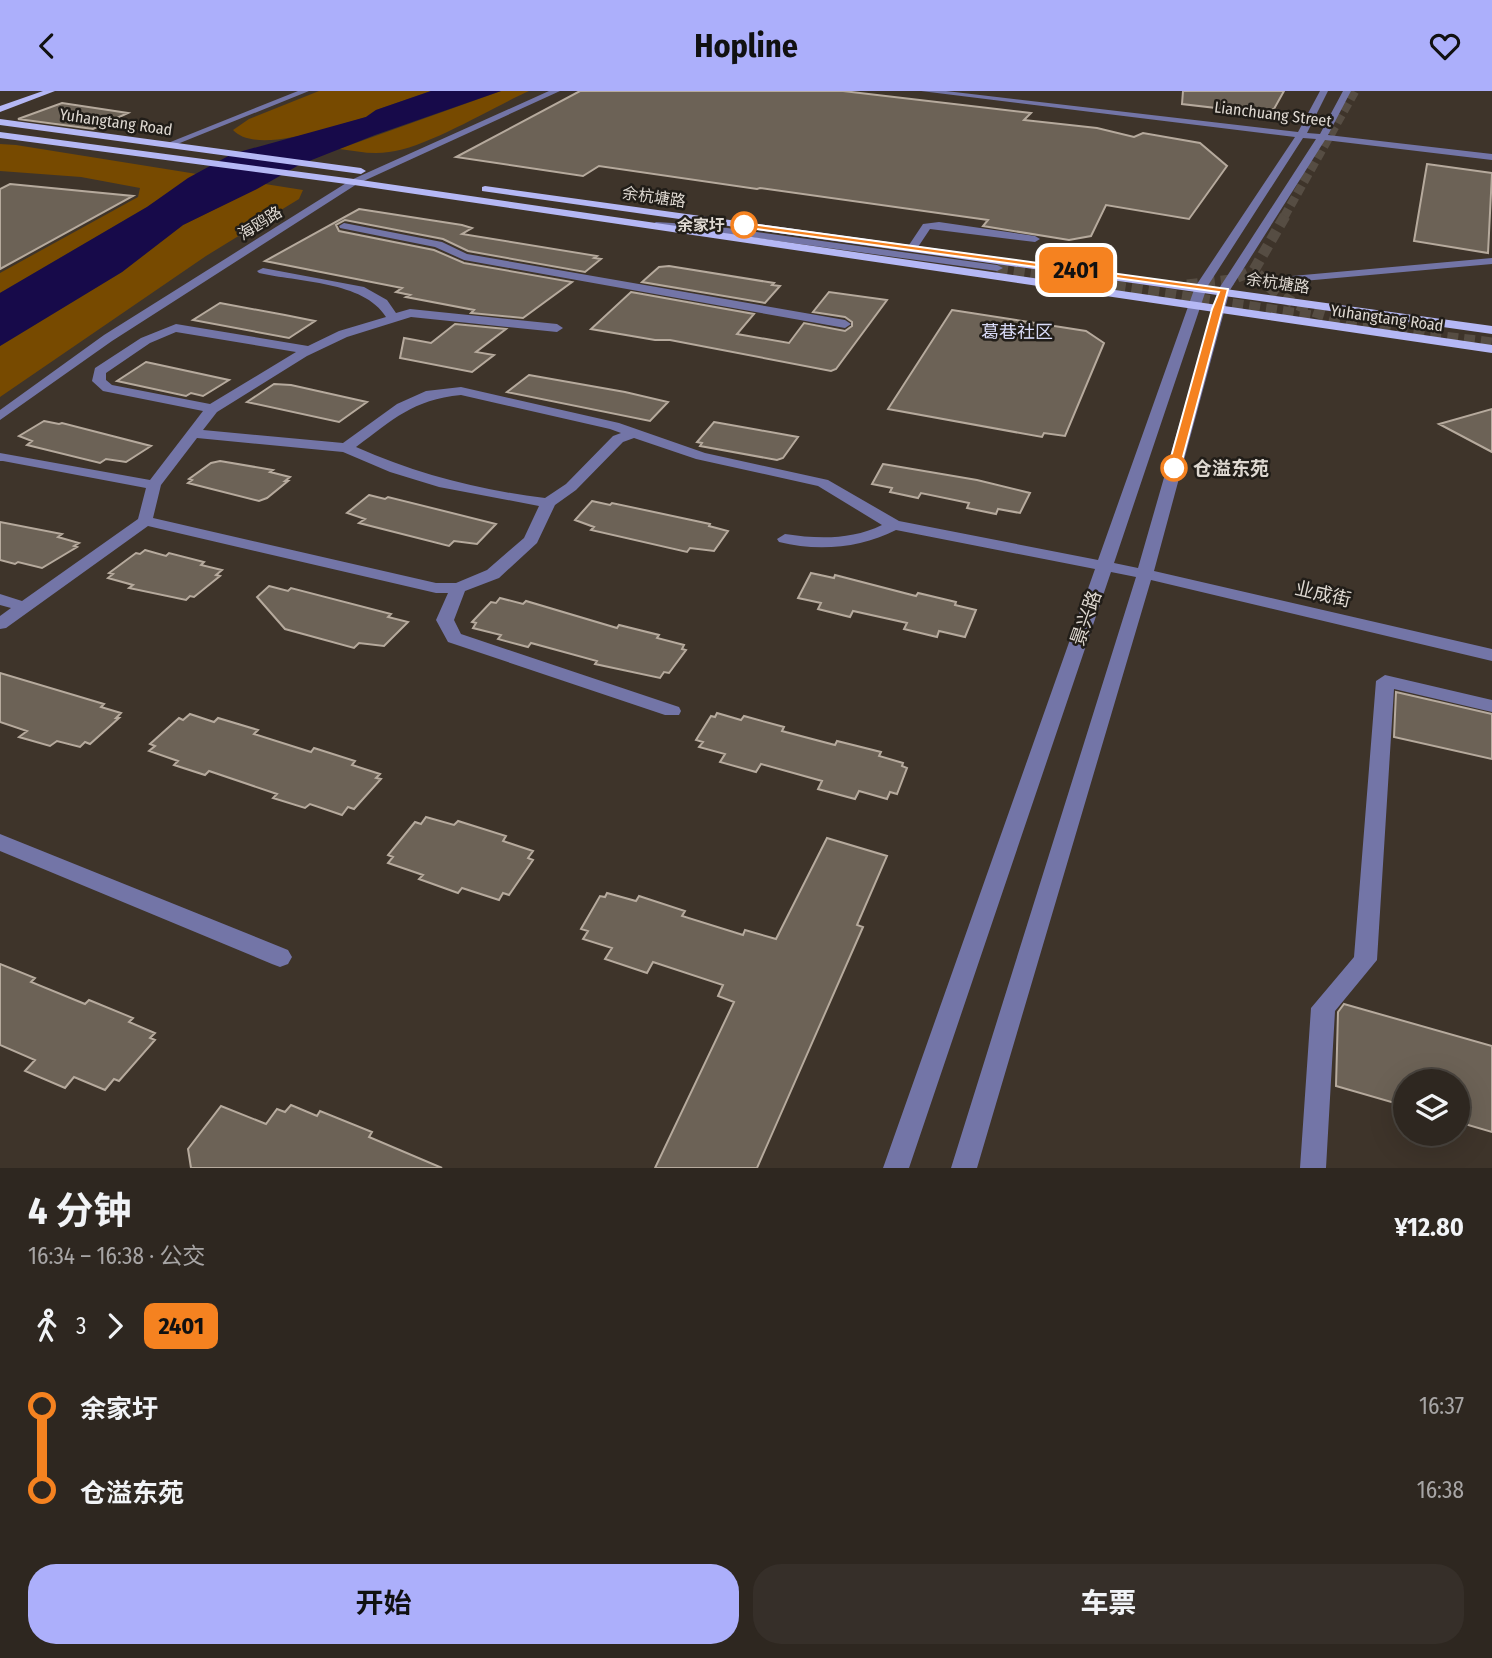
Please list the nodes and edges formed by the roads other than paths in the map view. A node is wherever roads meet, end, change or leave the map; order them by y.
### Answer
1 (51, 91) edge
2 (305, 91) edge
3 (556, 91) edge
4 (925, 91) edge
5 (968, 91) edge
6 (1324, 91) edge
7 (1347, 91) edge
8 (1026, 94) edge
9 (0, 109) edge
10 (0, 122) edge
11 (1303, 131) junction
12 (1325, 133) junction
13 (0, 135) edge
14 (167, 145) junction
15 (1492, 151) edge
16 (228, 153) joint
17 (1492, 157) edge
18 (208, 163) joint
19 (373, 173) junction
20 (354, 182) junction
21 (655, 213) junction
22 (642, 224) junction
23 (344, 226) dead end
24 (1035, 239) dead end
25 (912, 248) junction
26 (1492, 261) edge
27 (263, 271) dead end
28 (1281, 280) dead end
29 (1201, 287) junction
30 (1224, 291) junction
31 (1195, 306) junction
32 (1217, 309) junction
33 (393, 318) junction
34 (845, 324) dead end
35 (556, 328) dead end
36 (1492, 330) edge
37 (1492, 349) edge
38 (309, 350) junction
39 (212, 409) junction
40 (0, 416) edge
41 (193, 433) junction
42 (634, 433) junction
43 (346, 448) junction
44 (3, 457) dead end
45 (155, 485) junction
46 (548, 503) junction
47 (145, 521) junction
48 (894, 525) junction
49 (785, 539) dead end
50 (1103, 566) junction
51 (1145, 575) junction
52 (458, 588) junction
53 (0, 599) edge
54 (23, 607) junction
55 (0, 624) edge
56 (1492, 655) edge
57 (1492, 706) edge
58 (672, 711) dead end
59 (0, 842) edge
60 (280, 957) dead end
61 (896, 1168) edge
62 (964, 1168) edge
63 (1313, 1168) edge

1 - 9 main road
2 - 14 street
3 - 19 street, 海鸥路
4 - 11 street, Lianchuang Street
5 - 8 street, Lianchuang Street
6 - 11 street, 景兴路
7 - 12 street
8 - 11 street, Lianchuang Street
10 - 14 main road, Yuhangtang Road
11 - 12 street, Lianchuang Street
11 - 29 street, 景兴路
12 - 15 street, Lianchuang Street
12 - 17 street, Lianchuang Street
12 - 30 street
13 - 18 main road, Yuhangtang Road
14 - 16 main road, Yuhangtang Road
16 - 19 main road, 余杭塘路
18 - 20 main road, 余杭塘路
19 - 20 street, 海鸥路
19 - 21 main road, 余杭塘路
20 - 22 main road, 余杭塘路
20 - 40 street, 海鸥路
21 - 22 street
21 - 25 main road, 余杭塘路
22 - 31 main road, 余杭塘路
23 - 34 street
24 - 25 street
25 - 29 main road, 余杭塘路
26 - 28 street
27 - 33 street
29 - 30 main road, 余杭塘路
29 - 31 street, 景兴路
30 - 32 street
30 - 36 main road, 余杭塘路
31 - 32 main road, Yuhangtang Road
31 - 50 street, 景兴路
32 - 37 main road, Yuhangtang Road
32 - 51 street
33 - 35 street
33 - 38 street
38 - 39 street
38 - 39 street
39 - 41 street
41 - 43 street
41 - 45 street
42 - 43 street
42 - 46 street
42 - 48 street
43 - 46 street
44 - 45 street
45 - 47 street
46 - 52 street
47 - 52 street
47 - 54 street
48 - 49 street
48 - 50 street, 业成街
50 - 51 street, 业成街
50 - 61 street, 景兴路
51 - 56 street, 业成街
51 - 62 street
52 - 58 street
53 - 54 street
54 - 55 street
57 - 63 street
59 - 60 street

